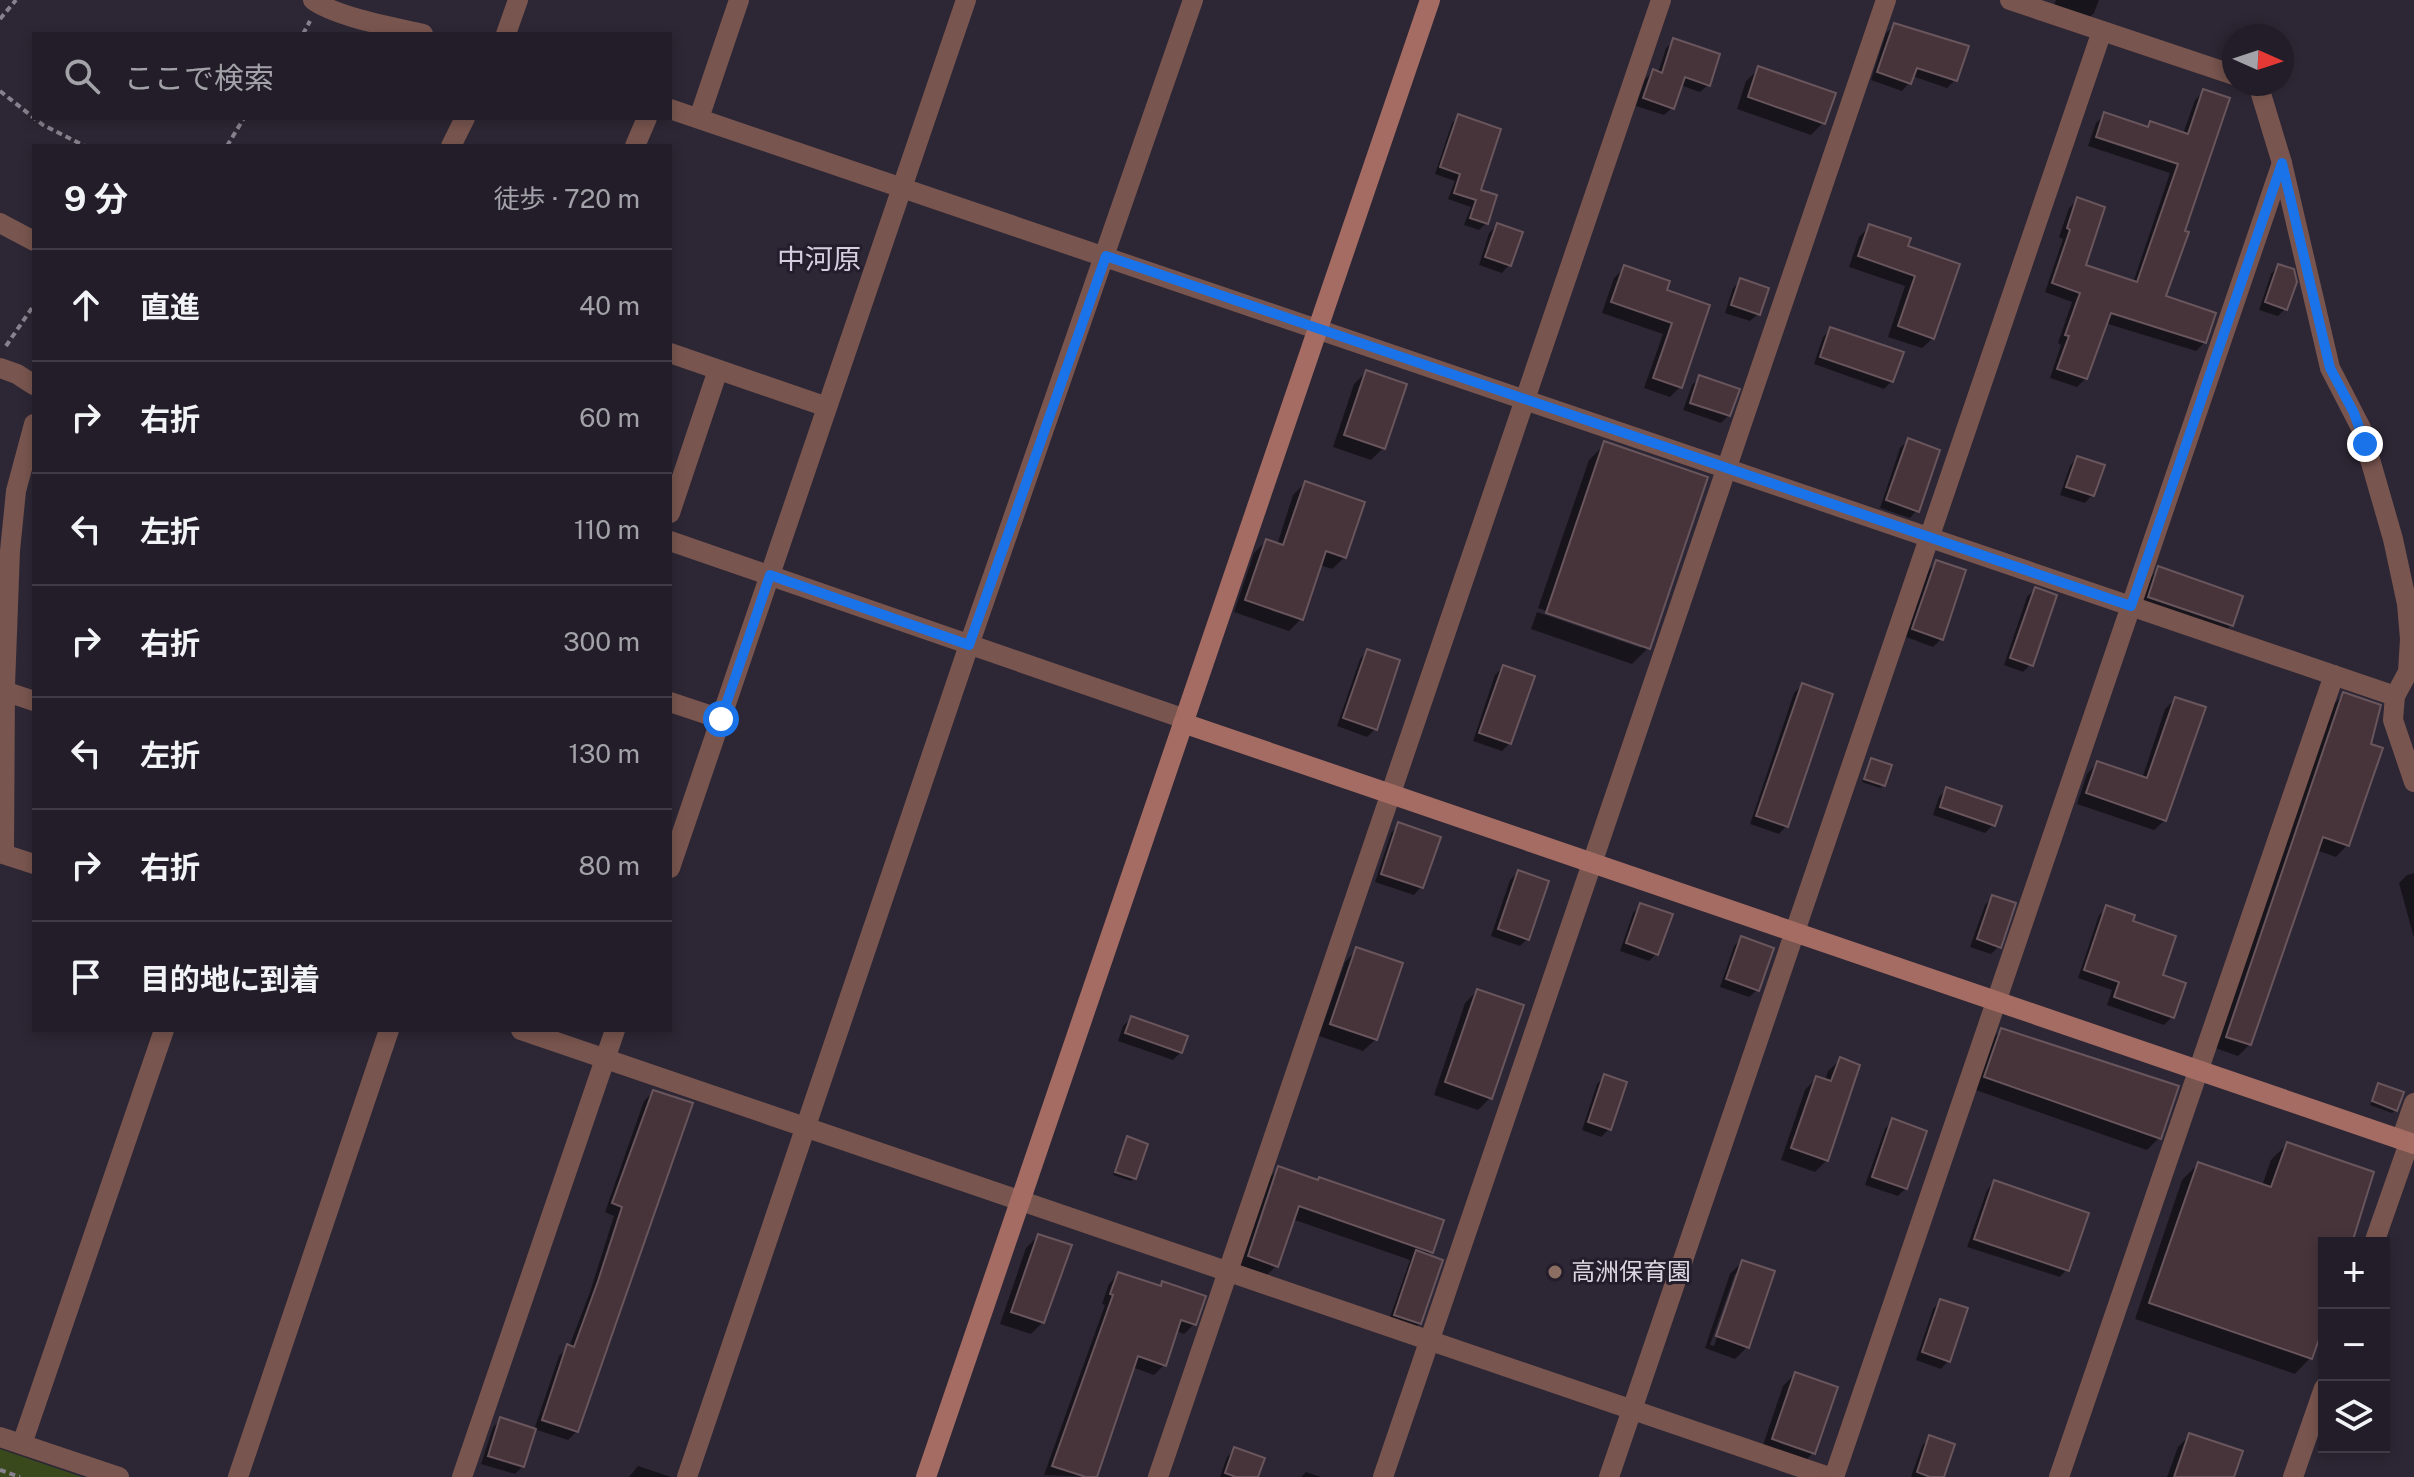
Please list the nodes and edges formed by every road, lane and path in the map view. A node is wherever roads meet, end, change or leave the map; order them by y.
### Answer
1 (16, 0) edge
2 (313, 0) edge
3 (518, 0) edge
4 (739, 0) edge
5 (966, 0) edge
6 (1193, 0) edge
7 (1430, 0) edge
8 (1661, 0) edge
9 (1886, 0) edge
10 (2010, 0) edge
11 (0, 19) edge
12 (2102, 31) junction
13 (415, 32) edge
14 (507, 32) edge
15 (2222, 71) edge
16 (0, 91) edge
17 (2262, 96) edge
18 (672, 110) edge
19 (32, 116) edge
20 (699, 118) junction
21 (37, 120) edge
22 (243, 120) edge
23 (464, 120) edge
24 (646, 120) edge
25 (81, 144) edge
26 (228, 144) edge
27 (452, 144) edge
28 (636, 144) edge
29 (2282, 163) junction
30 (901, 187) junction
31 (0, 223) edge
32 (32, 240) edge
33 (1106, 256) junction
34 (32, 308) edge
35 (1317, 330) junction
36 (672, 354) edge
37 (0, 355) edge
38 (0, 368) edge
39 (718, 370) junction
40 (32, 384) edge
41 (1526, 400) junction
42 (827, 407) junction
43 (32, 431) edge
44 (1728, 468) junction
45 (672, 507) edge
46 (1929, 536) junction
47 (672, 542) edge
48 (770, 575) junction
49 (2131, 606) junction
50 (969, 645) junction
51 (2334, 675) junction
52 (7, 692) junction
53 (2395, 696) junction
54 (32, 700) edge
55 (672, 703) edge
56 (721, 719) junction
57 (1184, 721) junction
58 (2414, 782) edge
59 (1391, 794) junction
60 (2, 854) edge
61 (672, 862) edge
62 (32, 863) edge
63 (1592, 863) junction
64 (1795, 932) junction
65 (1996, 1001) junction
66 (163, 1032) edge
67 (388, 1032) edge
68 (527, 1032) edge
69 (614, 1032) edge
70 (605, 1059) junction
71 (2198, 1070) junction
72 (2414, 1103) edge
73 (806, 1128) junction
74 (2408, 1142) edge
75 (1020, 1201) junction
76 (2376, 1237) edge
77 (1229, 1272) junction
78 (1430, 1341) junction
79 (2318, 1405) edge
80 (1632, 1409) junction
81 (0, 1437) edge
82 (22, 1444) junction
83 (0, 1470) edge
84 (20, 1477) edge
85 (119, 1477) edge
86 (238, 1477) edge
87 (462, 1477) edge
88 (687, 1477) edge
89 (926, 1477) edge
90 (1158, 1477) edge
91 (1383, 1477) edge
92 (1609, 1477) edge
93 (1831, 1477) edge
94 (2059, 1477) edge
95 (2293, 1477) edge

1 - 11 path
2 - 13 street
3 - 14 street
4 - 20 street
5 - 30 street
6 - 33 street
7 - 35 street
8 - 41 street
9 - 44 street
10 - 12 street
12 - 15 street
12 - 46 street
16 - 19 path
17 - 29 street
18 - 20 street
20 - 30 street
21 - 25 path
22 - 26 path
23 - 27 street
24 - 28 street
29 - 49 street
29 - 53 street
30 - 33 street
30 - 42 street
31 - 32 street
33 - 35 street
33 - 50 street
34 - 37 path
35 - 41 street
35 - 57 street
36 - 39 street
38 - 40 street
39 - 42 street
39 - 45 street
41 - 44 street
41 - 59 street
42 - 48 street
43 - 52 street
44 - 46 street
44 - 63 street
46 - 49 street
46 - 64 street
47 - 48 street
48 - 50 street
48 - 56 street
49 - 51 street
49 - 65 street
50 - 57 street
50 - 73 street
51 - 53 street
51 - 71 street
52 - 54 street
52 - 60 street
53 - 58 street
55 - 56 street
56 - 61 street
57 - 59 street
57 - 75 street
59 - 63 street
59 - 77 street
60 - 62 street
63 - 64 street
63 - 78 street
64 - 65 street
64 - 80 street
65 - 71 street
65 - 93 street
66 - 82 street
67 - 86 street
68 - 70 street
69 - 70 street
70 - 73 street
70 - 87 street
71 - 74 street
71 - 94 street
72 - 74 street
73 - 75 street
73 - 88 street
74 - 76 street
75 - 77 street
75 - 89 street
77 - 78 street
77 - 90 street
78 - 80 street
78 - 91 street
79 - 95 street
80 - 92 street
80 - 93 street
81 - 82 street
82 - 85 street
83 - 84 path

